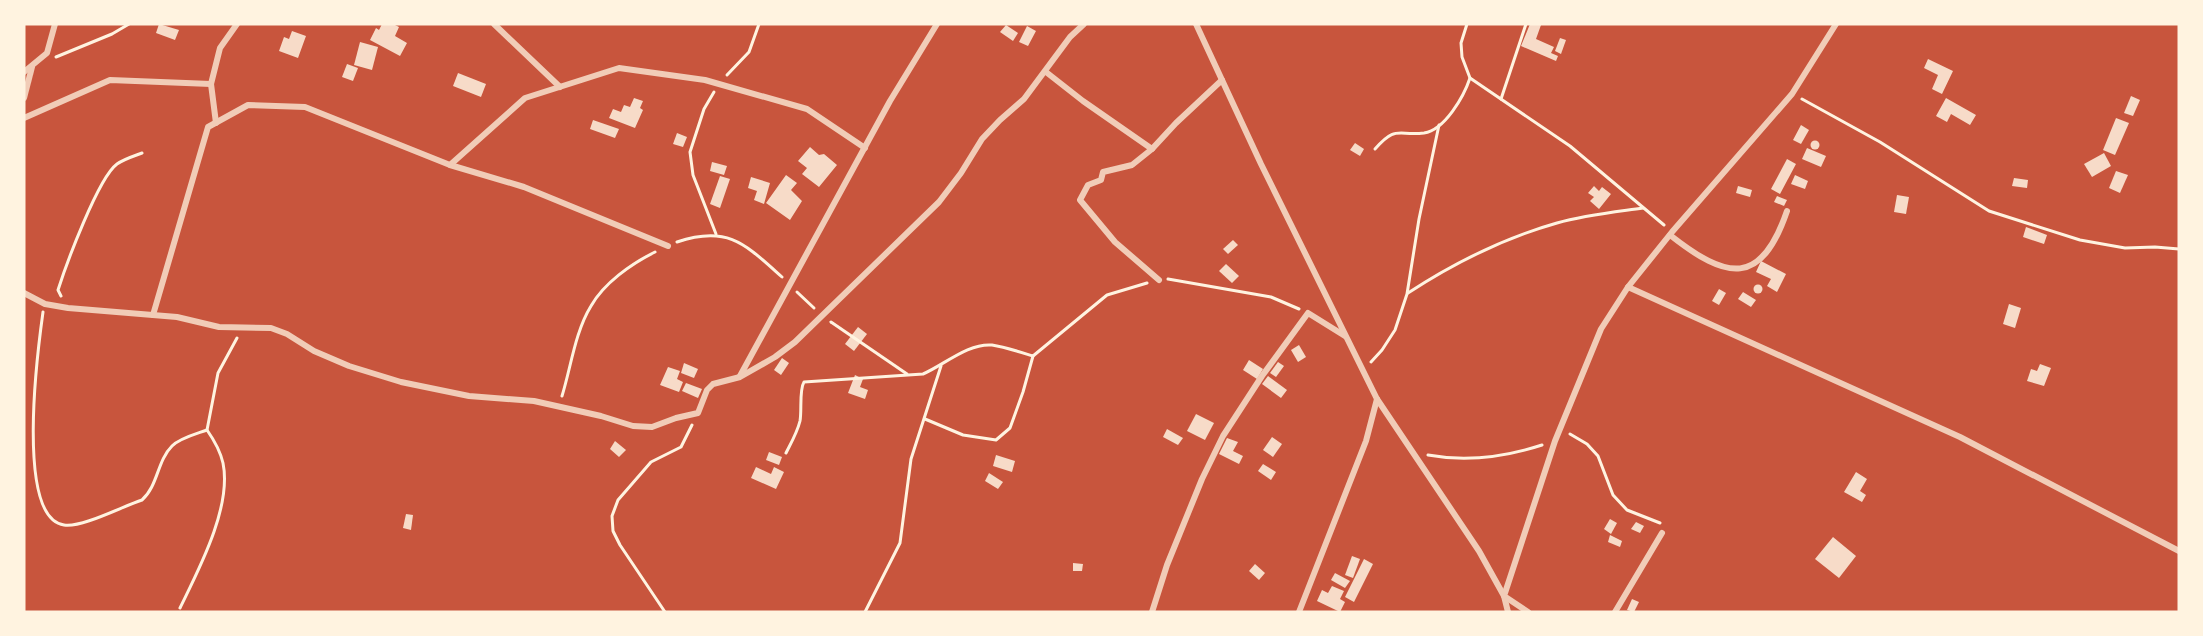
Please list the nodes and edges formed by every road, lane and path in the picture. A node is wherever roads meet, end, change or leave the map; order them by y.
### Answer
1 (55, 24) edge
2 (129, 24) edge
3 (237, 24) edge
4 (494, 24) edge
5 (759, 24) edge
6 (937, 24) edge
7 (1084, 24) edge
8 (1196, 24) edge
9 (1459, 24) edge
10 (1467, 24) edge
11 (1526, 24) edge
12 (1836, 24) edge
13 (1465, 29) junction
14 (52, 59) dead end
15 (32, 67) junction
16 (24, 72) edge
17 (1046, 72) junction
18 (1470, 78) junction
19 (1222, 80) junction
20 (721, 82) dead end
21 (211, 84) junction
22 (561, 87) junction
23 (715, 91) dead end
24 (1792, 94) junction
25 (24, 98) edge
26 (1501, 99) junction
27 (24, 117) edge
28 (216, 123) junction
29 (1439, 125) junction
30 (864, 148) junction
31 (1152, 149) junction
32 (1374, 149) dead end
33 (142, 153) dead end
34 (450, 165) junction
35 (1643, 208) junction
36 (1787, 211) dead end
37 (1671, 233) junction
38 (716, 234) junction
39 (668, 246) junction
40 (2179, 249) edge
41 (1159, 280) junction
42 (787, 282) dead end
43 (1628, 287) junction
44 (796, 290) dead end
45 (24, 293) edge
46 (1407, 294) junction
47 (45, 304) junction
48 (68, 308) junction
49 (1308, 313) junction
50 (153, 315) junction
51 (821, 315) junction
52 (244, 326) junction
53 (1345, 336) junction
54 (1033, 356) junction
55 (941, 366) junction
56 (1363, 370) junction
57 (908, 374) junction
58 (740, 377) junction
59 (1377, 399) junction
60 (558, 406) junction
61 (698, 412) junction
62 (925, 419) junction
63 (1560, 429) junction
64 (207, 430) junction
65 (1555, 441) junction
66 (1413, 452) junction
67 (786, 453) dead end
68 (1668, 527) dead end
69 (1662, 533) dead end
70 (2179, 551) edge
71 (1504, 596) junction
72 (180, 608) dead end
73 (665, 612) edge
74 (865, 612) edge
75 (1152, 612) edge
76 (1299, 612) edge
77 (1508, 612) edge
78 (1528, 612) edge
79 (1615, 612) edge

1 - 15 street
2 - 14 path
3 - 21 street
4 - 22 street
5 - 20 path
6 - 30 street
7 - 17 street
8 - 19 street
9 - 13 path
10 - 13 path
11 - 26 path
12 - 24 street
13 - 18 path
15 - 16 street
15 - 25 street
17 - 31 street
17 - 51 street
18 - 26 path
18 - 29 path
19 - 31 street
19 - 53 street
21 - 27 street
21 - 28 street
22 - 30 street
22 - 34 street
23 - 38 path
24 - 37 street
24 - 40 path
26 - 35 path
28 - 34 street
28 - 50 street
29 - 32 path
29 - 46 path
30 - 58 street
31 - 41 street
33 - 48 path
34 - 39 street
35 - 37 path
35 - 46 path
36 - 37 street
37 - 43 street
38 - 39 path
38 - 42 path
39 - 60 path
41 - 49 path
41 - 54 path
43 - 63 street
43 - 70 street
44 - 51 path
45 - 47 street
46 - 56 path
47 - 48 street
47 - 64 path
48 - 50 street
49 - 53 street
49 - 75 street
50 - 52 street
51 - 57 path
51 - 58 street
52 - 60 street
52 - 64 path
53 - 56 street
54 - 55 path
54 - 62 path
55 - 57 path
55 - 62 path
56 - 59 street
57 - 67 path
58 - 61 street
59 - 66 street
59 - 76 street
60 - 61 street
61 - 73 path
62 - 74 path
63 - 65 street
63 - 68 path
64 - 72 path
65 - 66 path
65 - 71 street
66 - 71 street
69 - 79 street
71 - 77 street
71 - 78 street

